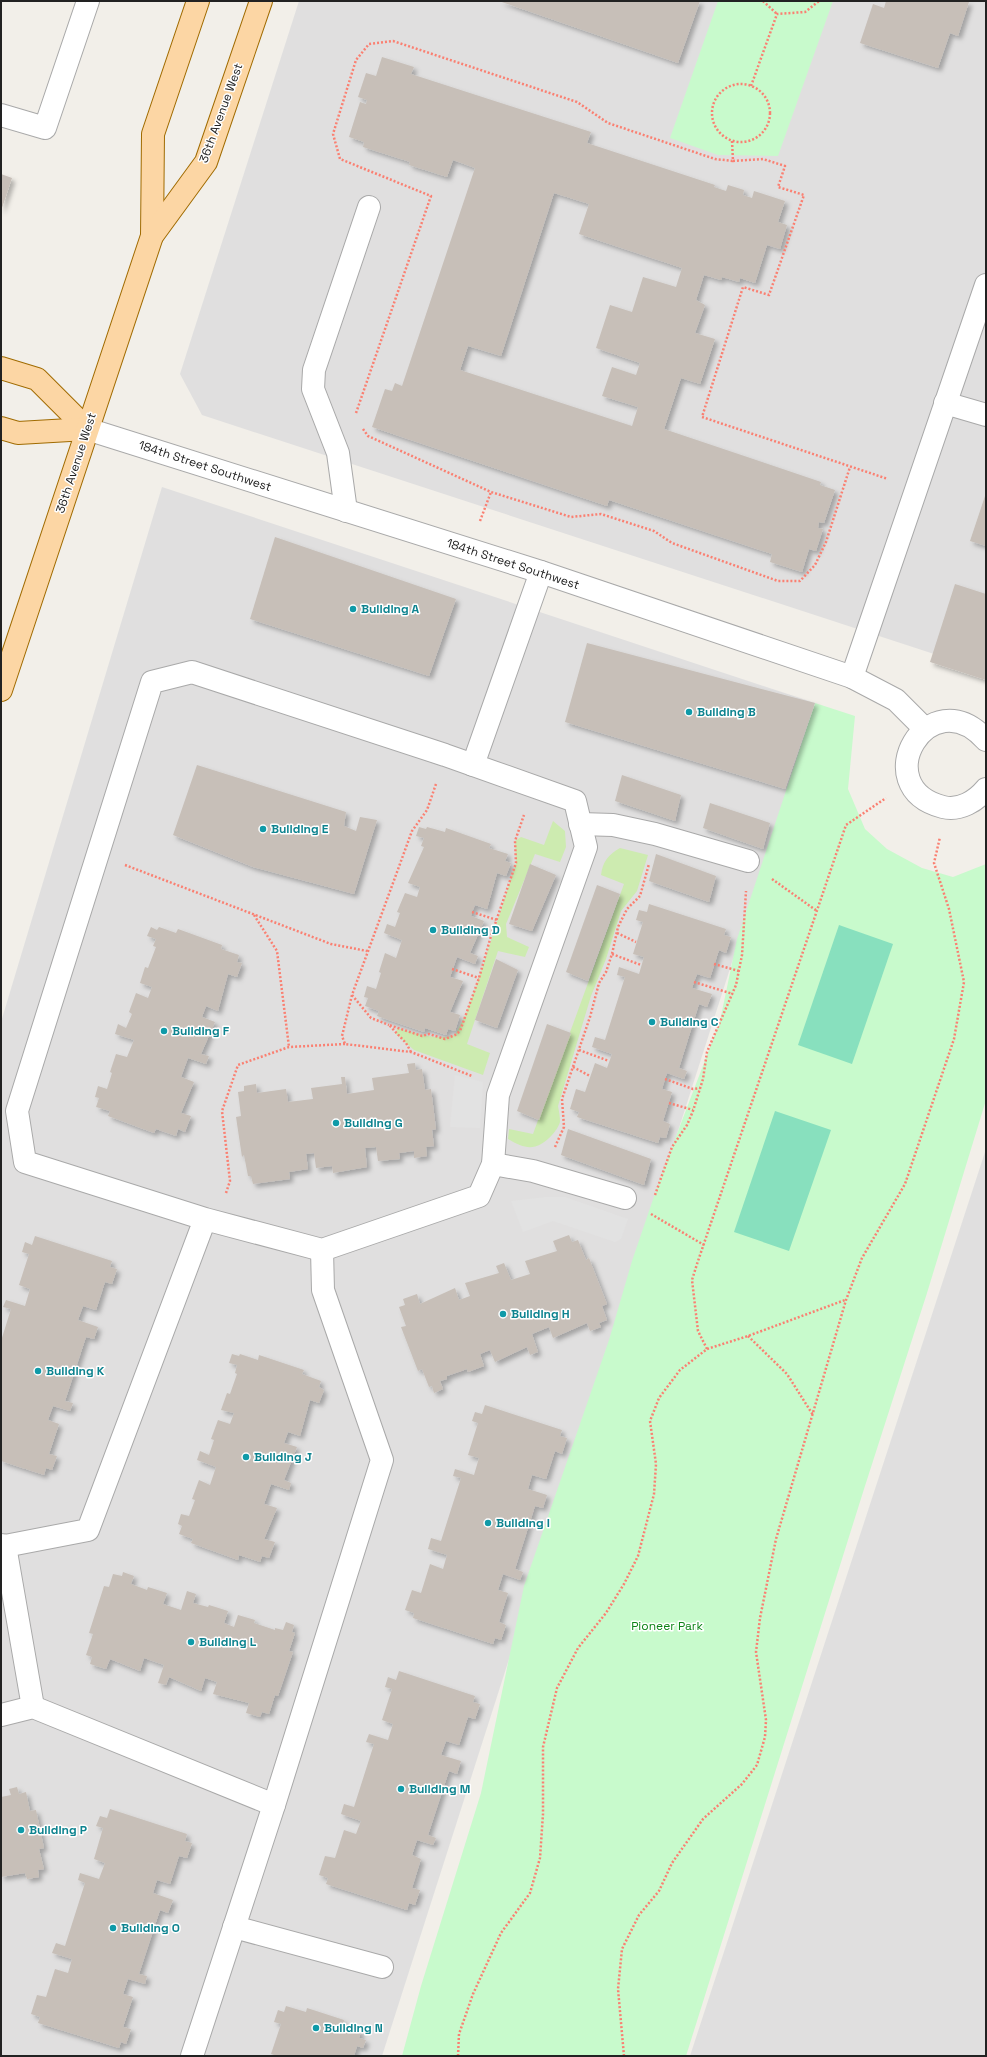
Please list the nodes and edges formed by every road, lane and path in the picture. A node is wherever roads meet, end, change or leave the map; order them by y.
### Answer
1 (88, 1) edge
2 (198, 1) edge
3 (261, 1) edge
4 (763, 1) edge
5 (819, 1) edge
6 (777, 14) junction
7 (751, 86) junction
8 (1, 115) edge
9 (732, 141) junction
10 (733, 161) junction
11 (369, 207) dead end
12 (152, 236) junction
13 (986, 284) edge
14 (1, 368) edge
15 (945, 403) junction
16 (986, 415) edge
17 (354, 418) dead end
18 (359, 424) dead end
19 (1, 428) edge
20 (87, 429) junction
21 (850, 467) junction
22 (915, 488) junction
23 (491, 492) junction
24 (346, 511) junction
25 (480, 521) dead end
26 (541, 572) junction
27 (852, 677) junction
28 (1, 690) edge
29 (925, 729) junction
30 (986, 740) edge
31 (445, 755) junction
32 (473, 765) junction
33 (910, 783) junction
34 (532, 786) junction
35 (986, 789) edge
36 (946, 808) junction
37 (580, 824) junction
38 (662, 836) junction
39 (98, 854) junction
40 (748, 861) junction
41 (817, 911) junction
42 (472, 912) dead end
43 (254, 914) junction
44 (496, 920) junction
45 (617, 933) junction
46 (636, 942) dead end
47 (367, 951) junction
48 (612, 954) junction
49 (641, 964) dead end
50 (714, 964) dead end
51 (452, 969) dead end
52 (739, 971) junction
53 (479, 978) junction
54 (694, 982) dead end
55 (352, 994) junction
56 (733, 994) junction
57 (389, 1025) junction
58 (345, 1044) junction
59 (289, 1047) junction
60 (579, 1050) junction
61 (411, 1052) junction
62 (609, 1061) dead end
63 (573, 1067) junction
64 (590, 1076) dead end
65 (665, 1079) dead end
66 (700, 1088) junction
67 (500, 1089) junction
68 (669, 1103) dead end
69 (693, 1110) junction
70 (493, 1164) junction
71 (545, 1174) junction
72 (625, 1198) joint
73 (653, 1199) dead end
74 (652, 1209) dead end
75 (651, 1214) junction
76 (210, 1220) junction
77 (704, 1245) junction
78 (322, 1250) junction
79 (846, 1300) junction
80 (748, 1336) junction
81 (707, 1349) junction
82 (813, 1414) junction
83 (3, 1545) edge
84 (33, 1707) junction
85 (1, 1715) edge
86 (274, 1804) junction
87 (234, 1927) junction
88 (382, 1966) dead end
89 (192, 2056) edge
90 (458, 2056) edge
91 (624, 2056) edge

1 - 8 street
2 - 12 main road, 36th Avenue West
3 - 12 main road, 36th Avenue West
4 - 6 path
5 - 6 path
6 - 7 path
7 - 9 path
7 - 9 path
9 - 10 path
10 - 17 path
10 - 21 path
11 - 24 street
12 - 20 main road, 36th Avenue West
13 - 15 street
14 - 20 main road, 184th Street Southwest
15 - 16 street
15 - 22 street
18 - 23 path
19 - 20 main road, 184th Street Southwest
20 - 24 street, 184th Street Southwest
20 - 28 main road, 36th Avenue West
21 - 22 path
21 - 23 path
22 - 27 street
23 - 25 path
24 - 26 street, 184th Street Southwest
26 - 27 street, 184th Street Southwest
26 - 32 street
27 - 29 street, 184th Street Southwest
29 - 30 street
29 - 33 street
31 - 32 street
31 - 39 street
31 - 47 path
32 - 34 street
33 - 36 street
33 - 41 path
34 - 37 street
34 - 44 path
35 - 36 street
36 - 79 path
37 - 38 street
37 - 67 street
38 - 40 street
38 - 45 path
39 - 43 path
39 - 76 street
40 - 41 path
40 - 52 path
41 - 77 path
42 - 44 path
43 - 47 path
43 - 59 path
44 - 53 path
45 - 46 path
45 - 48 path
47 - 55 path
48 - 49 path
48 - 60 path
50 - 52 path
51 - 53 path
52 - 56 path
53 - 57 path
54 - 56 path
55 - 57 path
55 - 58 path
56 - 66 path
57 - 61 path
58 - 59 path
58 - 61 path
59 - 76 path
60 - 62 path
60 - 63 path
61 - 67 path
63 - 64 path
63 - 71 path
65 - 66 path
66 - 69 path
67 - 70 street
68 - 69 path
69 - 73 path
70 - 71 street
70 - 78 street
71 - 72 street
72 - 75 path
74 - 75 path
75 - 77 path
76 - 78 street
76 - 83 street
77 - 81 path
78 - 86 street
79 - 80 path
79 - 82 path
80 - 81 path
80 - 82 path
81 - 90 path
82 - 91 path
83 - 84 street
84 - 85 street
84 - 86 street
86 - 87 street
87 - 88 street
87 - 89 street

